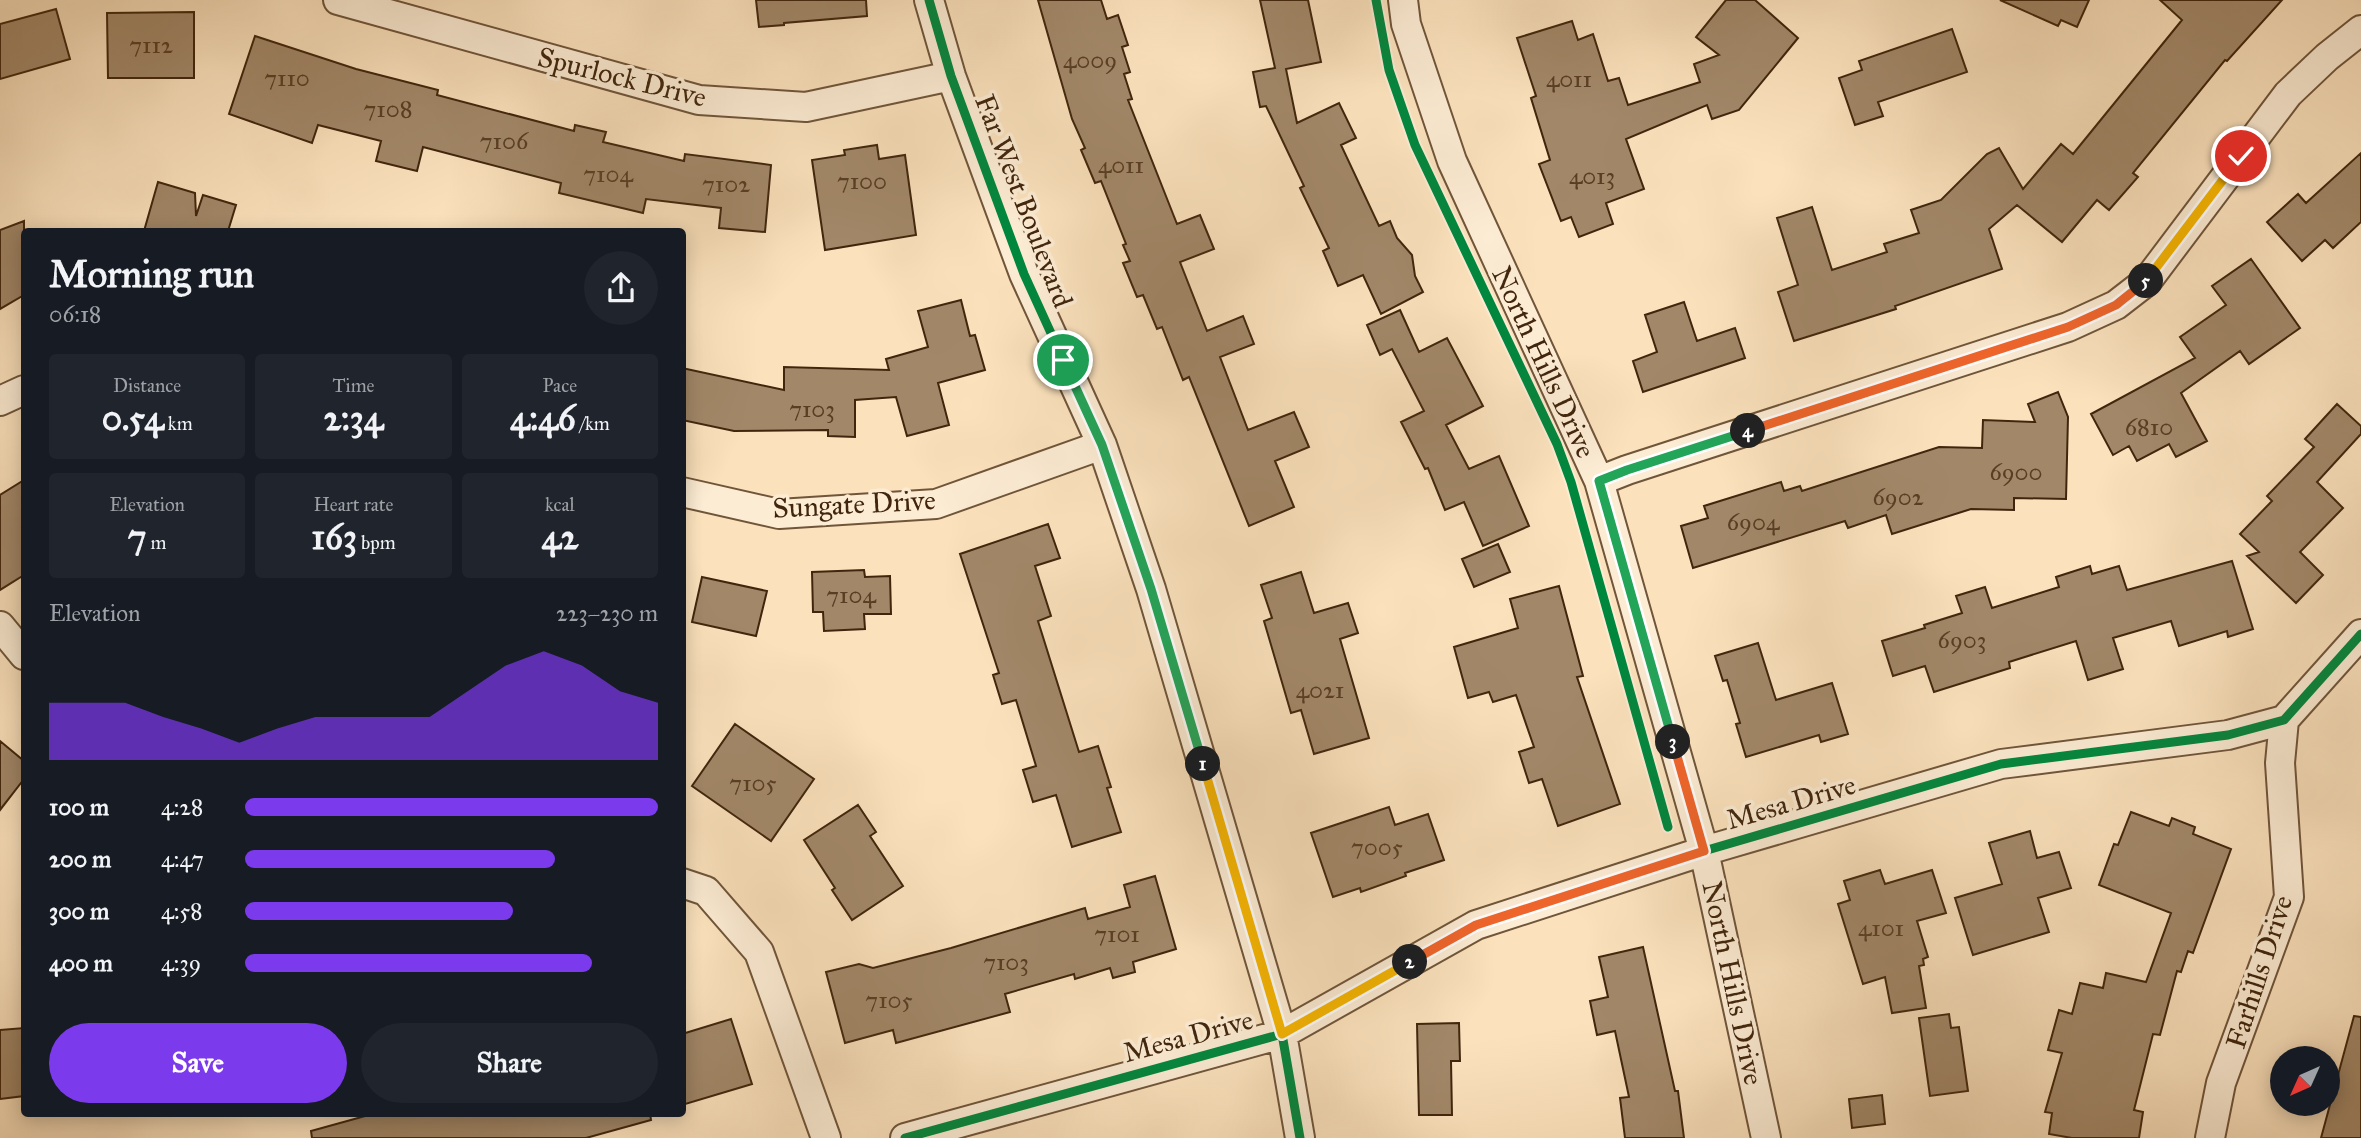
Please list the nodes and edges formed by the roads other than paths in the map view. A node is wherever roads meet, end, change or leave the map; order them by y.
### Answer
1 (338, 0) edge
2 (929, 0) edge
3 (1403, 0) edge
4 (2361, 30) edge
5 (951, 76) junction
6 (21, 391) edge
7 (0, 401) edge
8 (1102, 445) junction
9 (1599, 481) junction
10 (686, 493) edge
11 (0, 626) edge
12 (2361, 634) edge
13 (21, 651) edge
14 (2284, 720) junction
15 (1704, 851) junction
16 (686, 884) edge
17 (1282, 1034) junction
18 (826, 1138) edge
19 (905, 1138) edge
20 (1300, 1138) edge
21 (1766, 1138) edge
22 (2210, 1138) edge

1 - 5 street, Spurlock Drive
2 - 5 street, Far West Boulevard
3 - 9 street, North Hills Drive
4 - 9 street
5 - 8 street, Far West Boulevard
6 - 7 street
8 - 10 street, Sungate Drive
8 - 17 street, Far West Boulevard
9 - 15 street, North Hills Drive
11 - 13 street
12 - 14 street
14 - 15 street, Mesa Drive
14 - 22 street, Farhills Drive
15 - 17 street, Mesa Drive
15 - 21 street, North Hills Drive
16 - 18 street
17 - 19 street, Mesa Drive
17 - 20 street, Far West Boulevard

